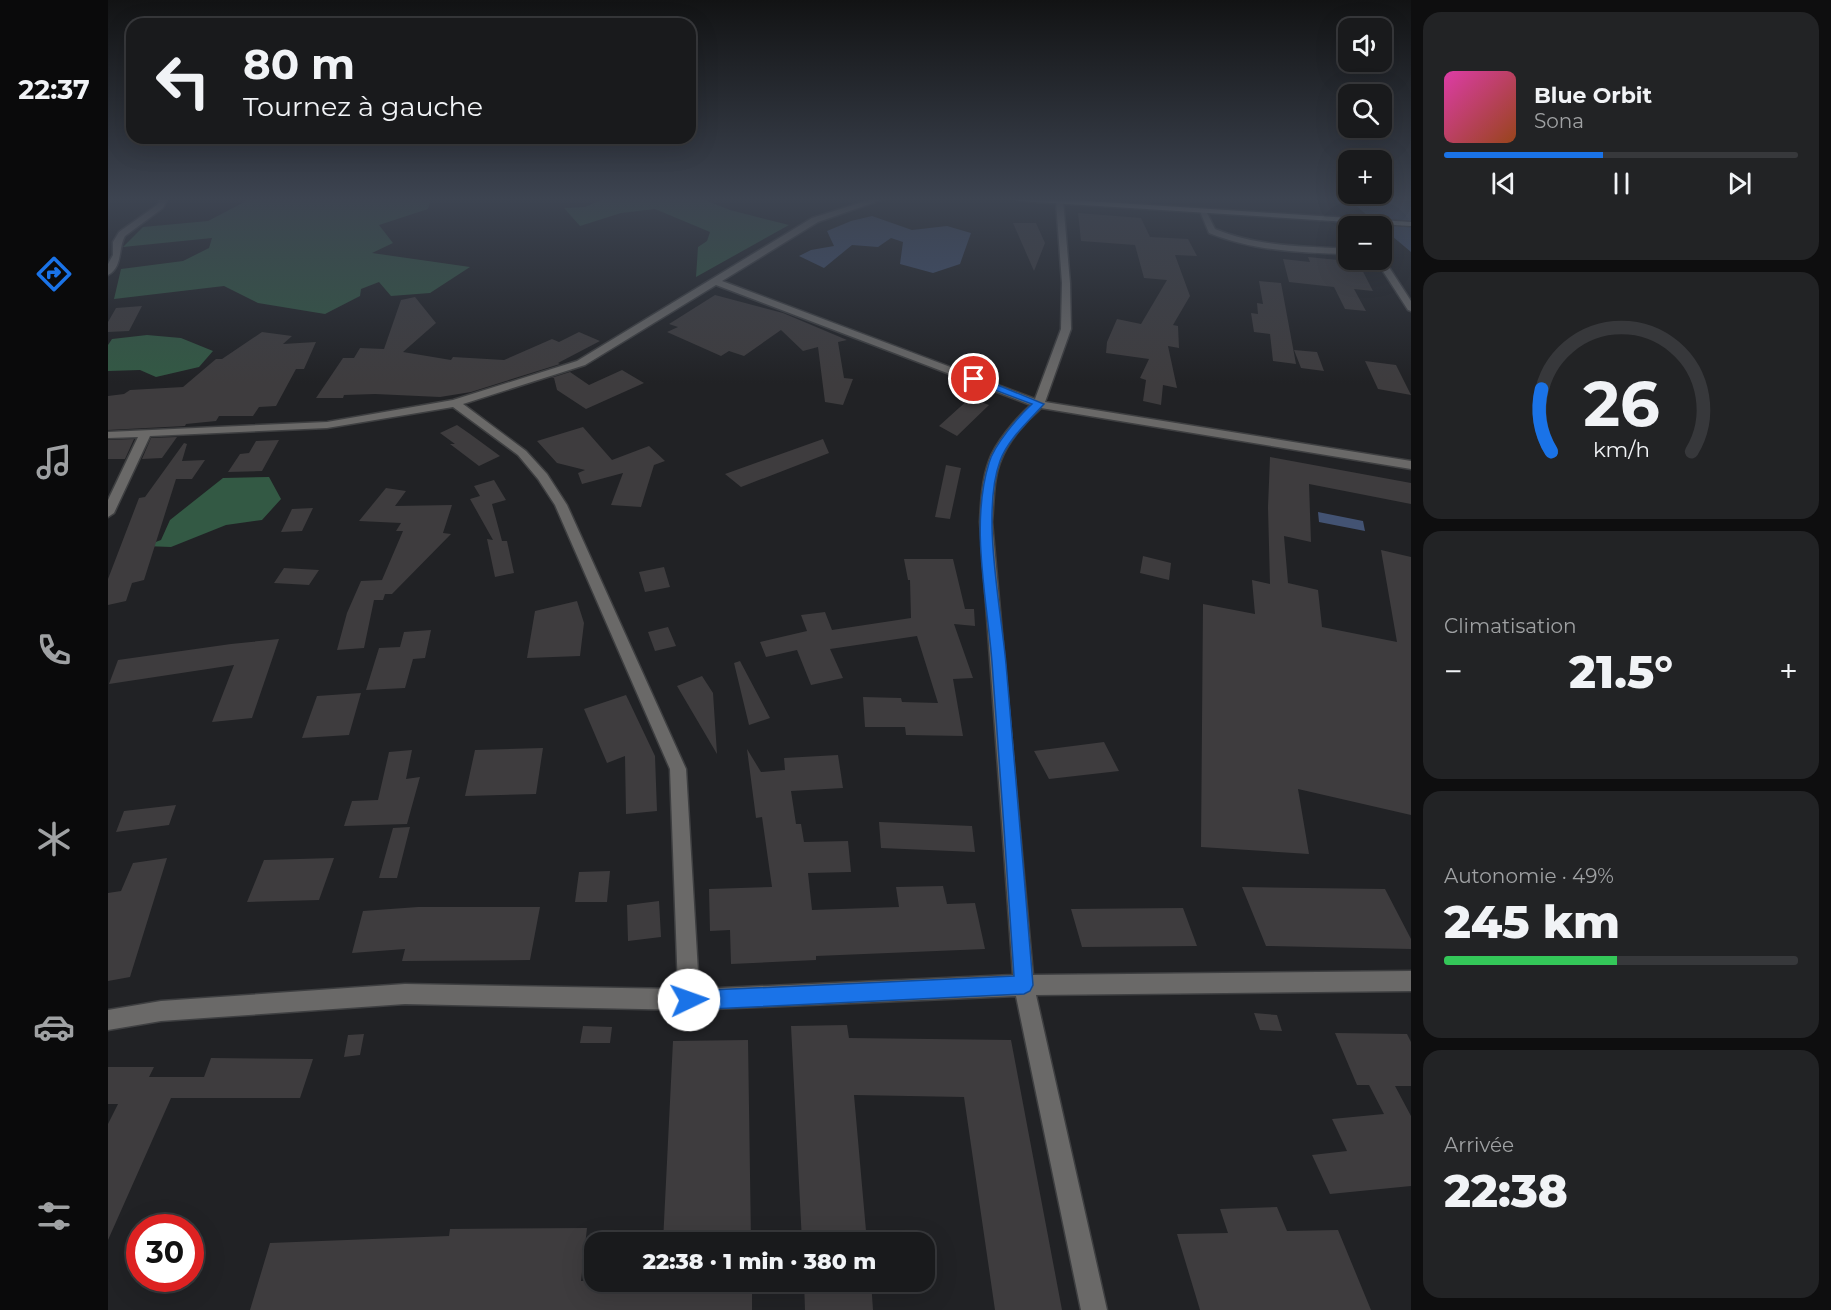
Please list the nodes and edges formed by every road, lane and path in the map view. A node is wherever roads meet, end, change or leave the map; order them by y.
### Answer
1 (752, 260) edge
2 (1064, 260) edge
3 (1387, 270) edge
4 (717, 282) junction
5 (1411, 308) edge
6 (455, 404) junction
7 (1039, 404) junction
8 (146, 433) junction
9 (108, 435) edge
10 (1411, 465) edge
11 (108, 513) edge
12 (1411, 981) edge
13 (1024, 985) junction
14 (689, 1000) junction
15 (108, 1020) edge
16 (1094, 1310) edge

1 - 4 street
2 - 7 street
3 - 5 street
4 - 6 street
4 - 7 street
6 - 8 street
6 - 14 street
7 - 10 street
7 - 13 street
8 - 9 street
8 - 11 street
12 - 13 street
13 - 14 street
13 - 16 street
14 - 15 street

